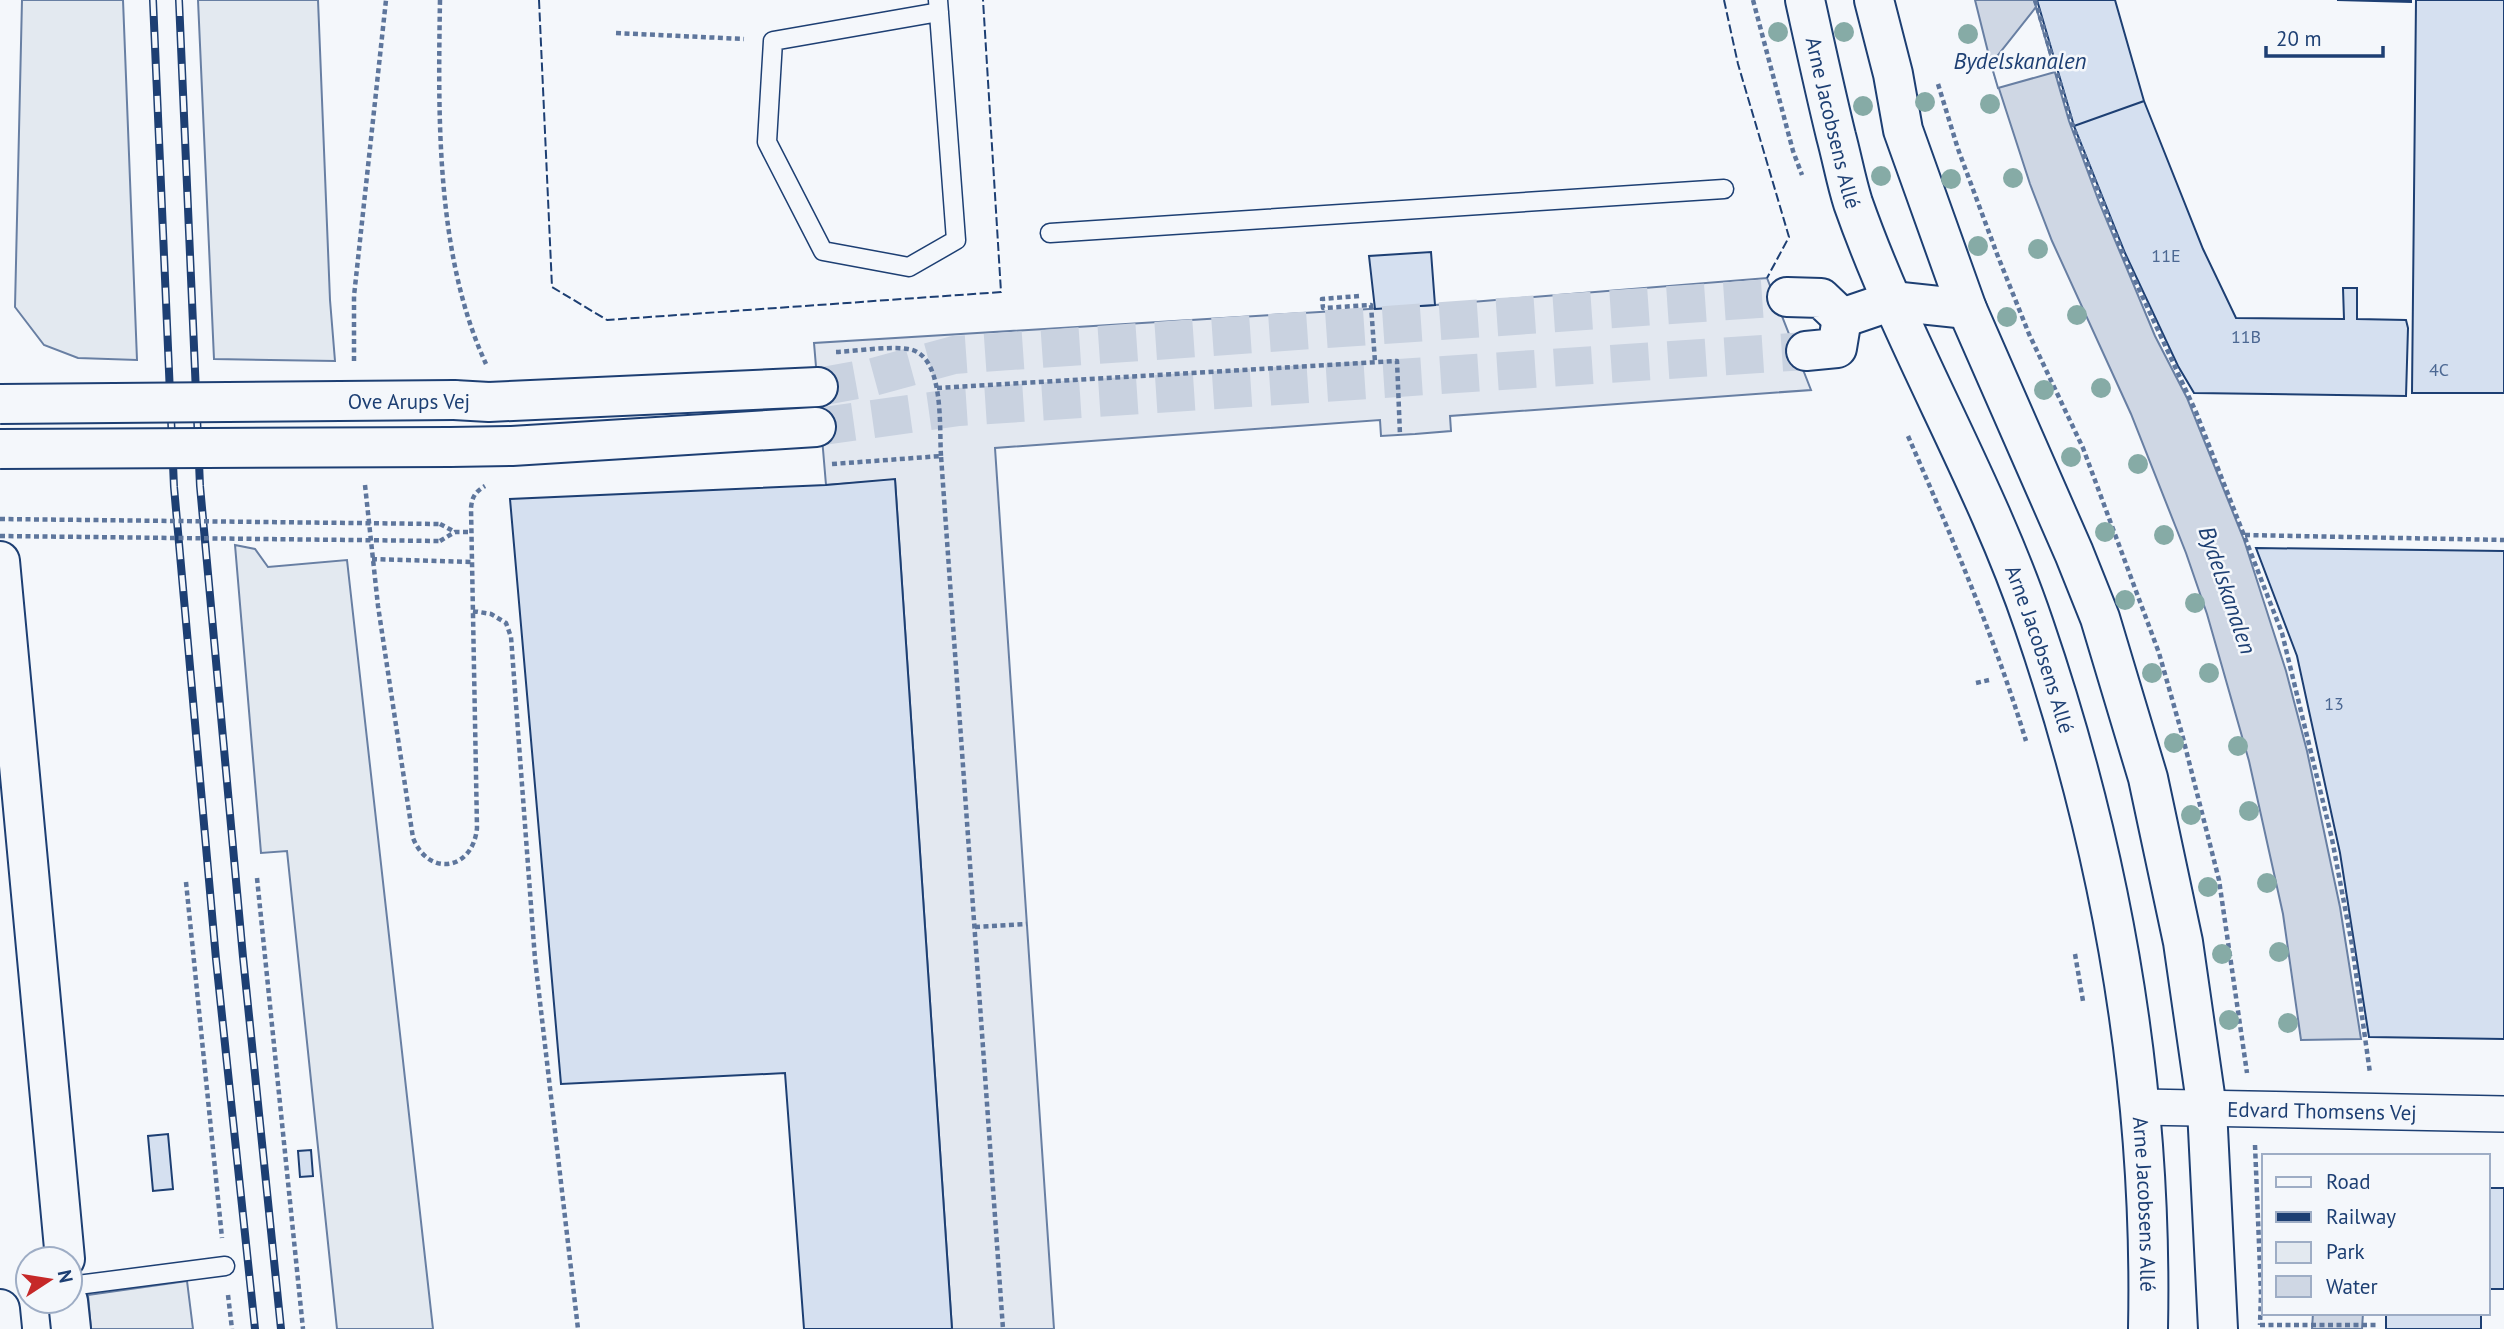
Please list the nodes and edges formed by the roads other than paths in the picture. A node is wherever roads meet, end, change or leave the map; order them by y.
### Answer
1 (1805, 0) edge
2 (1874, 0) edge
3 (939, 6) edge
4 (1724, 189) dead end
5 (1050, 233) dead end
6 (1787, 298) tunnel mouth
7 (1892, 301) junction
8 (1967, 309) junction
9 (1842, 318) junction
10 (1806, 351) tunnel mouth
11 (823, 370) tunnel mouth
12 (0, 384) edge
13 (19, 404) edge
14 (816, 427) tunnel mouth
15 (0, 449) edge
16 (0, 561) edge
17 (2142, 1107) junction
18 (2207, 1109) junction
19 (2504, 1114) edge
20 (64, 1245) edge
21 (225, 1266) road end
22 (84, 1284) edge
23 (0, 1308) edge
24 (2218, 1327) edge
25 (2, 1329) edge
26 (2148, 1329) edge

1 - 7 main road, Arne Jacobsens Allé
2 - 8 main road
3 - 3 lane
4 - 5 lane
6 - 9 main road
7 - 8 main road
7 - 9 main road
7 - 17 main road, Arne Jacobsens Allé
8 - 18 main road
9 - 10 main road
11 - 13 main road, Ove Arups Vej, bridge
12 - 13 main road
14 - 15 main road, bridge
16 - 20 main road
17 - 18 street, Edvard Thomsens Vej
17 - 26 main road, Arne Jacobsens Allé
18 - 19 street, Edvard Thomsens Vej
18 - 24 main road
21 - 22 lane
23 - 25 main road

